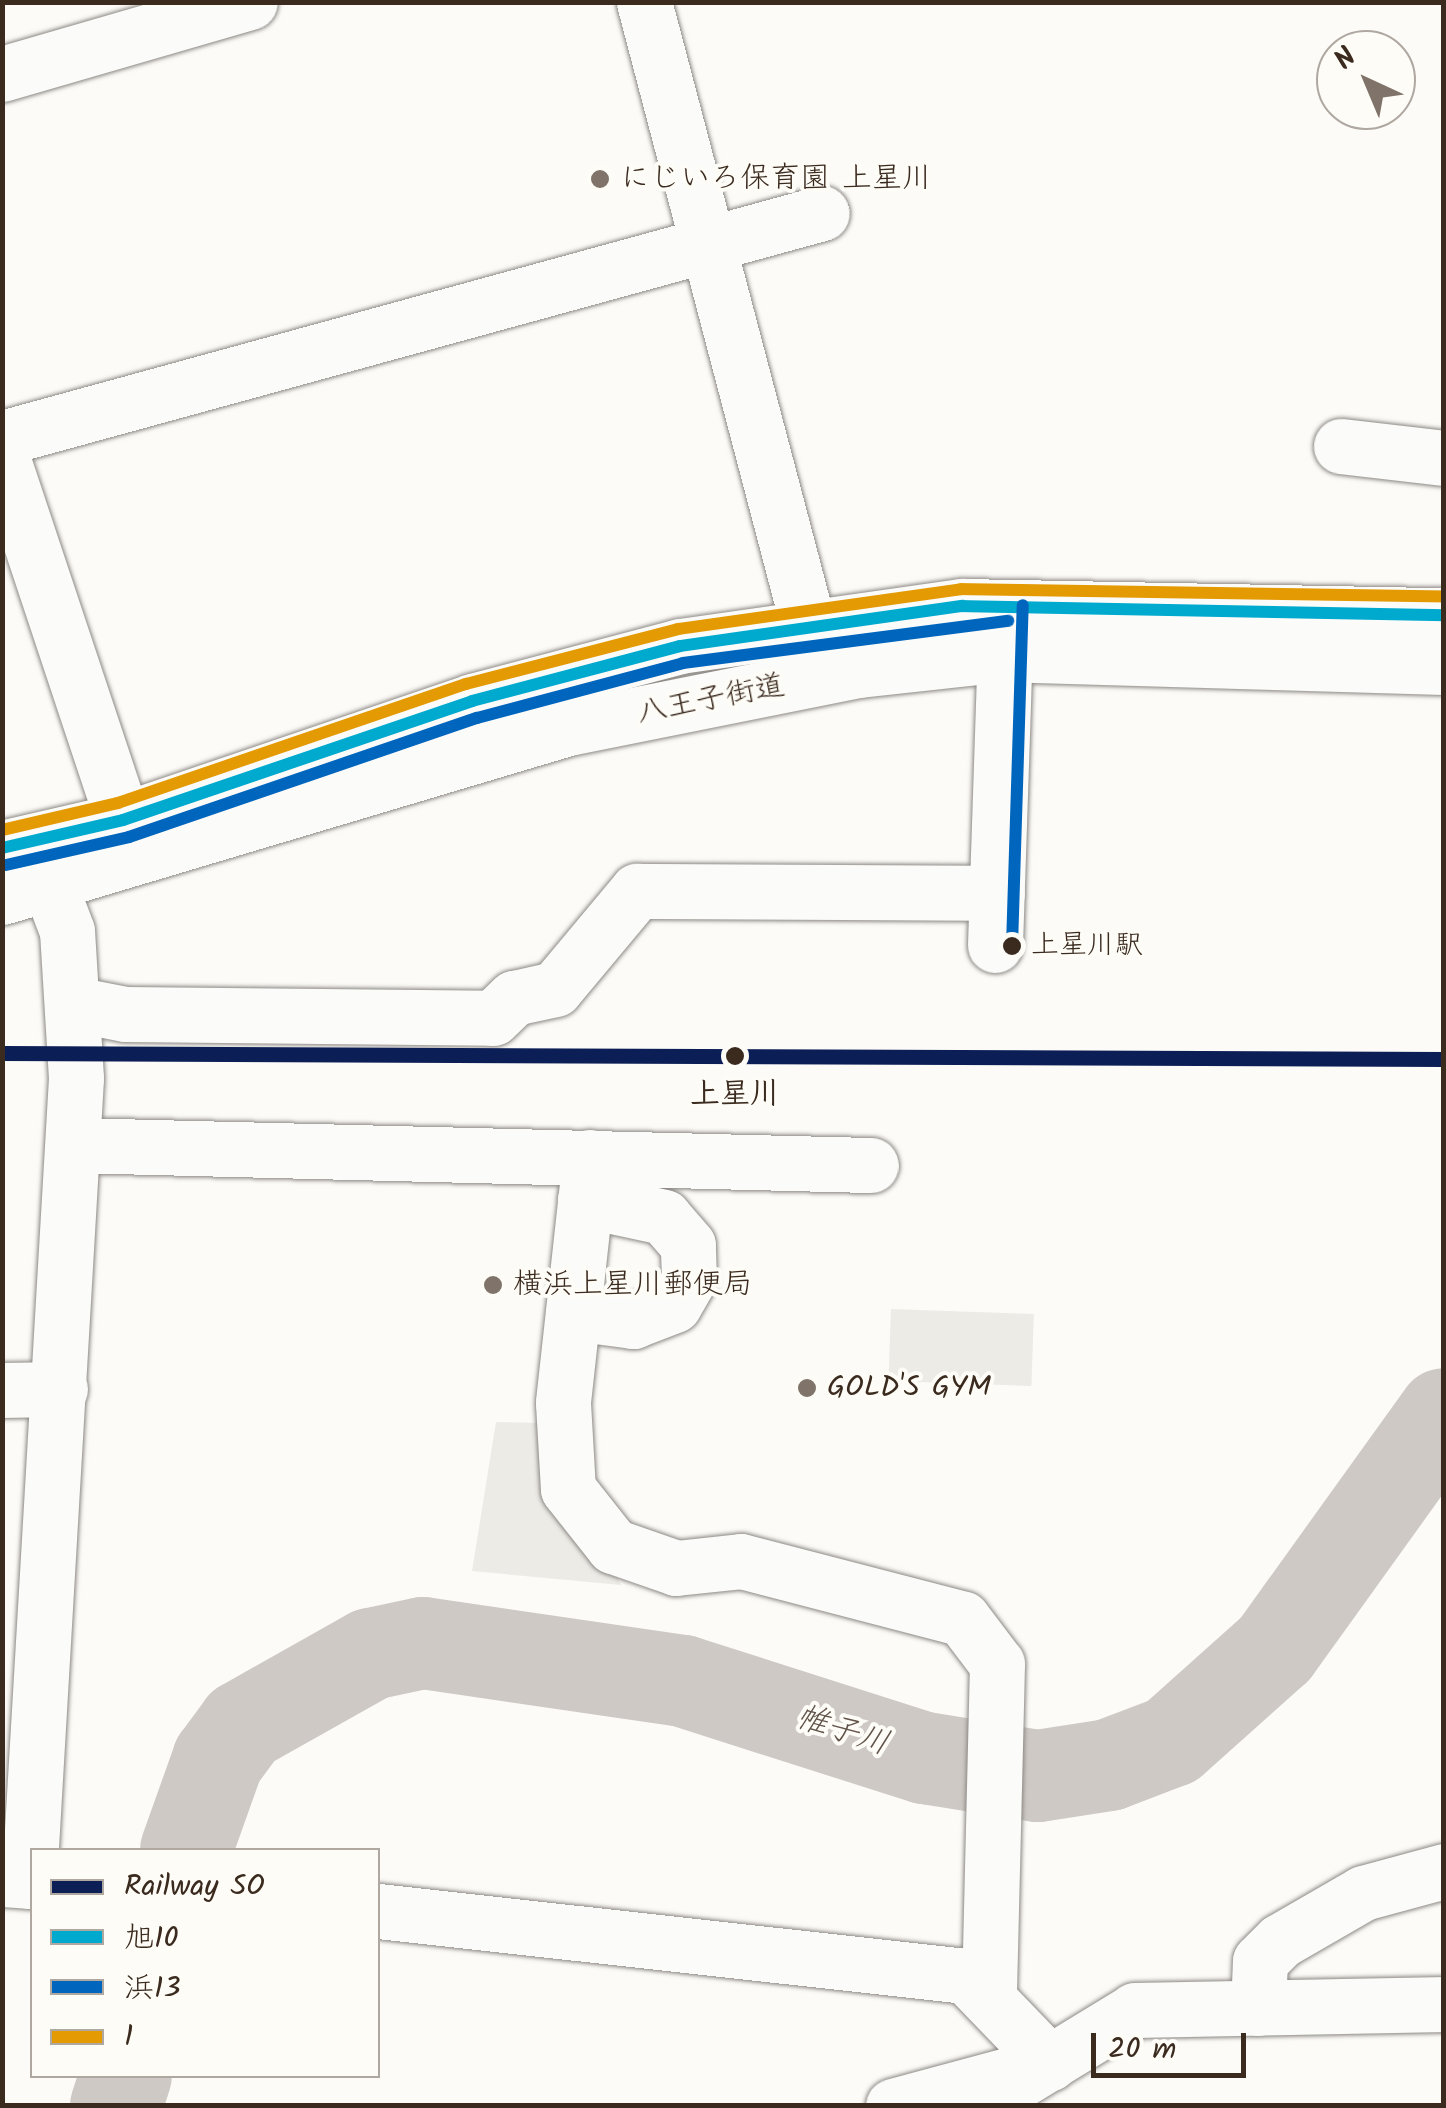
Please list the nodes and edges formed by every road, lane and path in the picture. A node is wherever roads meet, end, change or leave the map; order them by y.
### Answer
1 (250, 2) edge
2 (644, 2) edge
3 (2, 74) edge
4 (822, 213) dead end
5 (709, 248) junction
6 (2, 438) edge
7 (1341, 446) dead end
8 (2, 457) edge
9 (1444, 458) edge
10 (1444, 615) edge
11 (808, 625) junction
12 (1004, 629) junction
13 (1444, 667) edge
14 (123, 820) junction
15 (22, 868) edge
16 (74, 1004) junction
17 (74, 1145) junction
18 (871, 1165) dead end
19 (588, 1179) junction
20 (573, 1313) junction
21 (60, 1389) junction
22 (2, 1390) edge
23 (1444, 1871) edge
24 (22, 1880) edge
25 (380, 1911) edge
26 (989, 2000) junction
27 (1444, 2004) edge
28 (1258, 2008) junction
29 (1050, 2064) junction
30 (893, 2106) edge
31 (978, 2106) edge

1 - 3 main road
2 - 5 main road
4 - 5 main road
5 - 6 main road
5 - 11 main road
7 - 9 main road
8 - 14 main road
10 - 12 main road, 八王子街道
11 - 12 main road, 八王子街道
11 - 14 main road, 八王子街道
12 - 13 main road, 八王子街道
12 - 15 main road, 八王子街道
12 - 16 main road
14 - 15 main road, 八王子街道
15 - 16 main road
16 - 17 main road
17 - 19 main road
17 - 21 main road
18 - 19 main road
19 - 20 main road
19 - 20 main road
20 - 26 main road
21 - 22 main road
21 - 24 main road
23 - 28 main road
25 - 26 main road
26 - 29 main road
27 - 28 main road
28 - 29 main road
29 - 30 main road
29 - 31 main road

